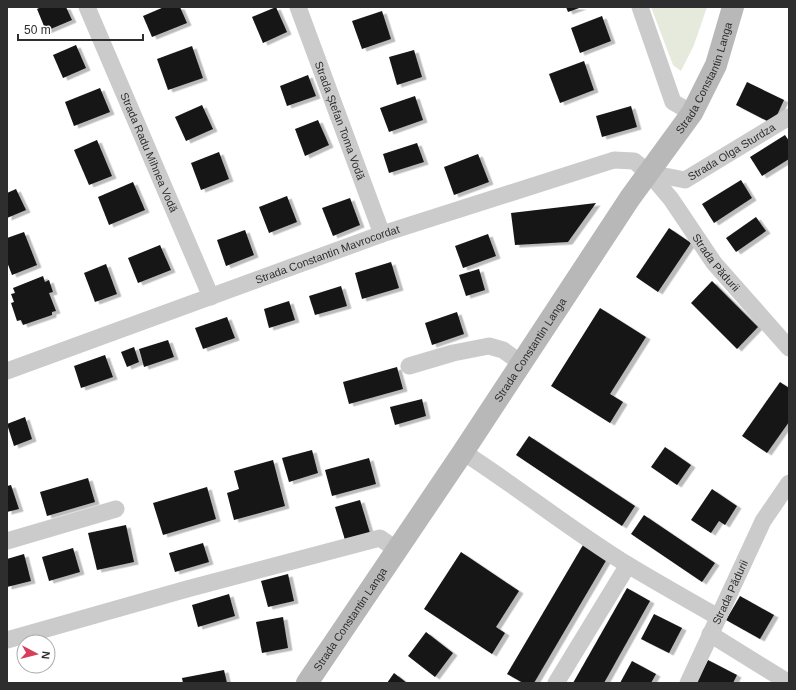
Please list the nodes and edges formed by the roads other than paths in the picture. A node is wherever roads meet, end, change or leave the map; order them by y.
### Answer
1 (87, 7) edge
2 (298, 7) edge
3 (640, 7) edge
4 (734, 7) edge
5 (692, 113) junction
6 (789, 117) edge
7 (649, 173) junction
8 (382, 234) junction
9 (212, 297) junction
10 (789, 348) edge
11 (521, 363) junction
12 (409, 366) dead end
13 (8, 367) edge
14 (463, 452) junction
15 (789, 484) edge
16 (116, 509) dead end
17 (7, 541) edge
18 (397, 550) junction
19 (628, 565) junction
20 (718, 617) junction
21 (710, 634) junction
22 (7, 640) edge
23 (786, 681) dead end
24 (307, 683) edge
25 (556, 683) edge
26 (688, 683) edge

1 - 9 street, Strada Radu Mihnea Vodă
2 - 8 street, Strada Ștefan Toma Vodă
3 - 5 street
4 - 5 main road, Strada Constantin Langa
5 - 7 main road, Strada Constantin Langa
6 - 7 street, Strada Olga Sturdza
7 - 8 street, Strada Constantin Mavrocordat
7 - 10 street, Strada Pădurii
7 - 11 main road, Strada Constantin Langa
8 - 9 street, Strada Constantin Mavrocordat
9 - 13 street, Strada Constantin Mavrocordat
11 - 12 street
11 - 14 main road, Strada Constantin Langa
14 - 18 main road, Strada Constantin Langa
14 - 19 street
15 - 20 street, Strada Pădurii
16 - 17 street
18 - 22 street
18 - 24 main road, Strada Constantin Langa
19 - 20 street
19 - 25 street
20 - 21 street, Strada Pădurii
21 - 23 street
21 - 26 street, Strada Pădurii

